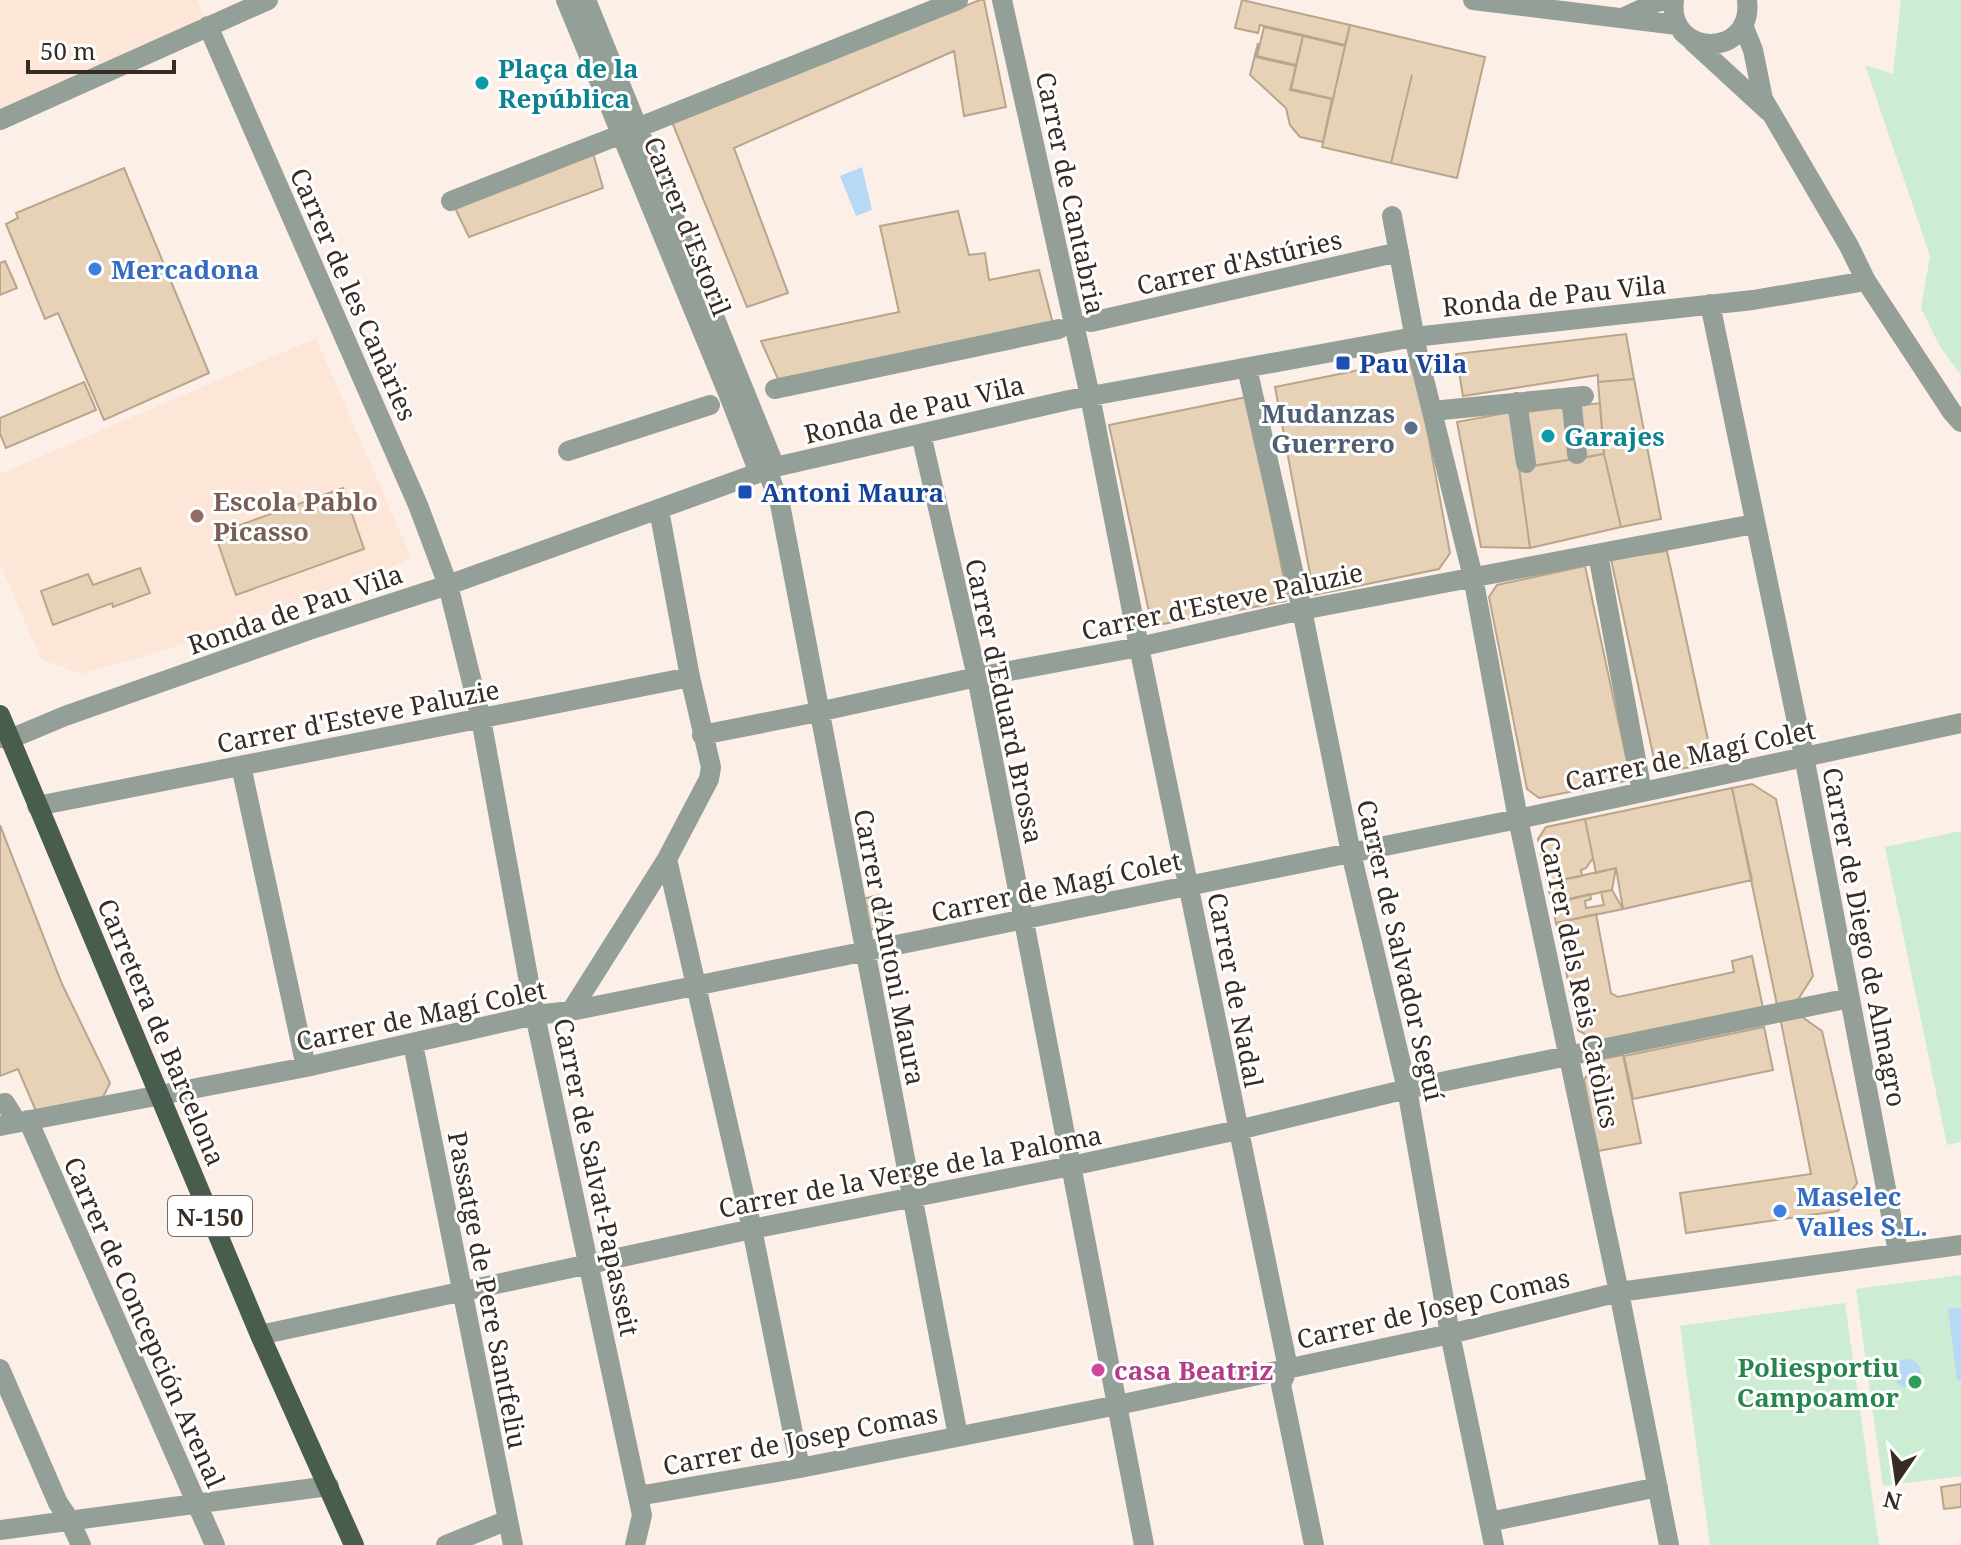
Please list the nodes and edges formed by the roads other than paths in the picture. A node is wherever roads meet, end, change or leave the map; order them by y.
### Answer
1 (268, 0) edge
2 (566, 0) edge
3 (586, 0) edge
4 (958, 0) edge
5 (1002, 0) edge
6 (1473, 0) edge
7 (1662, 0) edge
8 (1674, 0) edge
9 (1747, 0) edge
10 (1622, 18) junction
11 (1743, 25) junction
12 (208, 26) junction
13 (1684, 32) junction
14 (1774, 117) junction
15 (0, 120) edge
16 (630, 131) junction
17 (451, 201) dead end
18 (1392, 216) dead end
19 (1399, 252) junction
20 (1866, 281) junction
21 (1710, 304) junction
22 (1091, 322) dead end
23 (1059, 329) dead end
24 (1414, 337) junction
25 (1247, 368) junction
26 (775, 389) dead end
27 (1090, 396) junction
28 (1517, 402) junction
29 (710, 405) dead end
30 (1432, 411) junction
31 (1961, 422) edge
32 (921, 434) junction
33 (568, 451) dead end
34 (1577, 454) dead end
35 (1526, 463) dead end
36 (767, 470) junction
37 (659, 510) junction
38 (1754, 524) junction
39 (1598, 554) junction
40 (1473, 577) junction
41 (448, 585) junction
42 (1302, 610) junction
43 (1139, 647) junction
44 (690, 677) junction
45 (977, 677) junction
46 (818, 712) junction
47 (0, 715) edge
48 (481, 719) junction
49 (1961, 723) edge
50 (702, 735) junction
51 (5, 738) edge
52 (1804, 756) junction
53 (241, 766) junction
54 (1642, 792) junction
55 (37, 806) junction
56 (1518, 819) junction
57 (1351, 853) junction
58 (667, 859) junction
59 (1189, 886) junction
60 (1023, 921) junction
61 (865, 951) junction
62 (697, 986) junction
63 (1850, 998) junction
64 (571, 1011) junction
65 (535, 1015) junction
66 (413, 1044) junction
67 (1570, 1057) junction
68 (306, 1067) junction
69 (1407, 1089) junction
70 (161, 1096) junction
71 (0, 1104) edge
72 (15, 1123) edge
73 (1238, 1130) junction
74 (1071, 1166) junction
75 (910, 1198) junction
76 (752, 1229) junction
77 (1961, 1245) edge
78 (1898, 1252) junction
79 (590, 1263) junction
80 (461, 1291) junction
81 (1619, 1292) junction
82 (1450, 1334) junction
83 (260, 1335) junction
84 (1288, 1368) junction
85 (0, 1369) edge
86 (1118, 1405) junction
87 (958, 1436) junction
88 (800, 1468) junction
89 (329, 1486) junction
90 (1658, 1487) junction
91 (638, 1496) junction
92 (196, 1505) junction
93 (69, 1519) junction
94 (508, 1520) junction
95 (1489, 1522) junction
96 (0, 1530) edge
97 (81, 1545) edge
98 (215, 1545) edge
99 (354, 1545) edge
100 (446, 1545) edge
101 (513, 1545) edge
102 (635, 1545) edge
103 (1144, 1545) edge
104 (1314, 1545) edge
105 (1494, 1545) edge
106 (1669, 1545) edge

1 - 12 street
2 - 16 street, Carrer d'Estoril
3 - 16 street, Carrer d'Estoril
4 - 16 street
5 - 27 street, Carrer de Cantabria
6 - 10 street
7 - 10 street
8 - 13 street
9 - 11 street
10 - 13 street
11 - 13 street
11 - 14 street
12 - 15 street
12 - 41 street, Carrer de les Canàries
13 - 14 street
14 - 20 street
16 - 17 street
16 - 36 street, Carrer d'Estoril
18 - 19 street, Carrer dels Reis Catòlics
19 - 22 street, Carrer d'Astúries
19 - 24 street, Carrer dels Reis Catòlics
20 - 21 street, Ronda de Pau Vila
20 - 31 street
21 - 24 street, Ronda de Pau Vila
21 - 38 street, Carrer de Diego de Almagro
23 - 26 street
24 - 25 street, Ronda de Pau Vila
24 - 30 street, Carrer dels Reis Catòlics
25 - 27 street, Ronda de Pau Vila
25 - 42 street, Carrer de Salvador Seguí
27 - 32 street, Ronda de Pau Vila
27 - 43 street, Carrer de Nadal
28 - 30 street
28 - 34 street
28 - 35 street
29 - 33 street
30 - 40 street, Carrer dels Reis Catòlics
32 - 36 street, Ronda de Pau Vila
32 - 45 street, Carrer d'Eduard Brossa
36 - 37 street, Ronda de Pau Vila
36 - 46 street, Carrer d'Antoni Maura
37 - 41 street, Ronda de Pau Vila
37 - 44 street
38 - 39 street, Carrer d'Esteve Paluzie
38 - 52 street, Carrer de Diego de Almagro
39 - 40 street, Carrer d'Esteve Paluzie
39 - 54 street
40 - 42 street, Carrer d'Esteve Paluzie
40 - 56 street, Carrer dels Reis Catòlics
41 - 48 street, Carrer de Salvat-Papasseit
41 - 51 street, Ronda de Pau Vila
42 - 43 street, Carrer d'Esteve Paluzie
42 - 57 street, Carrer de Salvador Seguí
43 - 45 street, Carrer d'Esteve Paluzie
43 - 59 street, Carrer de Nadal
44 - 48 street, Carrer d'Esteve Paluzie
44 - 50 street
45 - 46 street, Carrer d'Esteve Paluzie
45 - 60 street, Carrer d'Eduard Brossa
46 - 50 street, Carrer d'Esteve Paluzie
46 - 61 street, Carrer d'Antoni Maura
47 - 51 main road, Carretera de Barcelona / N-150
48 - 53 street, Carrer d'Esteve Paluzie
48 - 65 street, Carrer de Salvat-Papasseit
49 - 52 street, Carrer de Magí Colet
50 - 58 street
51 - 55 main road, Carretera de Barcelona / N-150
52 - 54 street, Carrer de Magí Colet
52 - 63 street, Carrer de Diego de Almagro
53 - 55 street, Carrer d'Esteve Paluzie
53 - 68 street
54 - 56 street, Carrer de Magí Colet
55 - 70 main road, Carretera de Barcelona / N-150
56 - 57 street, Carrer de Magí Colet
56 - 67 street, Carrer dels Reis Catòlics
57 - 59 street, Carrer de Magí Colet
57 - 69 street, Carrer de Salvador Seguí
58 - 62 street
58 - 64 street
59 - 60 street, Carrer de Magí Colet
59 - 73 street, Carrer de Nadal
60 - 61 street, Carrer de Magí Colet
60 - 74 street, Carrer d'Eduard Brossa
61 - 62 street, Carrer de Magí Colet
61 - 75 street, Carrer d'Antoni Maura
62 - 64 street, Carrer de Magí Colet
62 - 76 street
63 - 67 street, Carrer de la Verge de la Paloma
63 - 78 street, Carrer de Diego de Almagro
64 - 65 street, Carrer de Magí Colet
65 - 66 street, Carrer de Magí Colet
65 - 79 street, Carrer de Salvat-Papasseit
66 - 68 street, Carrer de Magí Colet
66 - 80 street, Passatge de Pere Santfeliu
67 - 69 street, Carrer de la Verge de la Paloma
67 - 81 street, Carrer dels Reis Catòlics
68 - 70 street, Carrer de Magí Colet
69 - 73 street, Carrer de la Verge de la Paloma
69 - 82 street, Carrer de Salvador Seguí
70 - 72 street, Carrer de Magí Colet
70 - 83 main road, Carretera de Barcelona / N-150
71 - 72 street, Carrer de Concepción Arenal
72 - 92 street, Carrer de Concepción Arenal
73 - 74 street, Carrer de la Verge de la Paloma
73 - 84 street, Carrer de Nadal
74 - 75 street, Carrer de la Verge de la Paloma
74 - 86 street, Carrer d'Eduard Brossa
75 - 76 street, Carrer de la Verge de la Paloma
75 - 87 street, Carrer d'Antoni Maura
76 - 79 street, Carrer de la Verge de la Paloma
76 - 88 street
77 - 78 street, Carrer de Josep Comas
78 - 81 street, Carrer de Josep Comas
79 - 80 street, Carrer de la Verge de la Paloma
79 - 91 street, Carrer de Salvat-Papasseit
80 - 83 street, Carrer de la Verge de la Paloma
80 - 94 street, Passatge de Pere Santfeliu
81 - 82 street, Carrer de Josep Comas
81 - 90 street, Carrer dels Reis Catòlics
82 - 84 street, Carrer de Josep Comas
82 - 95 street, Carrer de Salvador Seguí
83 - 89 main road, Carretera de Barcelona / N-150
84 - 86 street, Carrer de Josep Comas
84 - 104 street, Carrer de Nadal
85 - 93 street
86 - 87 street, Carrer de Josep Comas
86 - 103 street, Carrer d'Eduard Brossa
87 - 88 street, Carrer de Josep Comas
88 - 91 street, Carrer de Josep Comas
89 - 92 street
89 - 99 main road, Carretera de Barcelona / N-150
90 - 95 street
90 - 106 street, Carrer dels Reis Catòlics
91 - 102 street, Carrer de Salvat-Papasseit
92 - 93 street
92 - 98 street, Carrer de Concepción Arenal
93 - 96 street
93 - 97 street
94 - 100 street
94 - 101 street, Passatge de Pere Santfeliu
95 - 105 street, Carrer de Salvador Seguí

